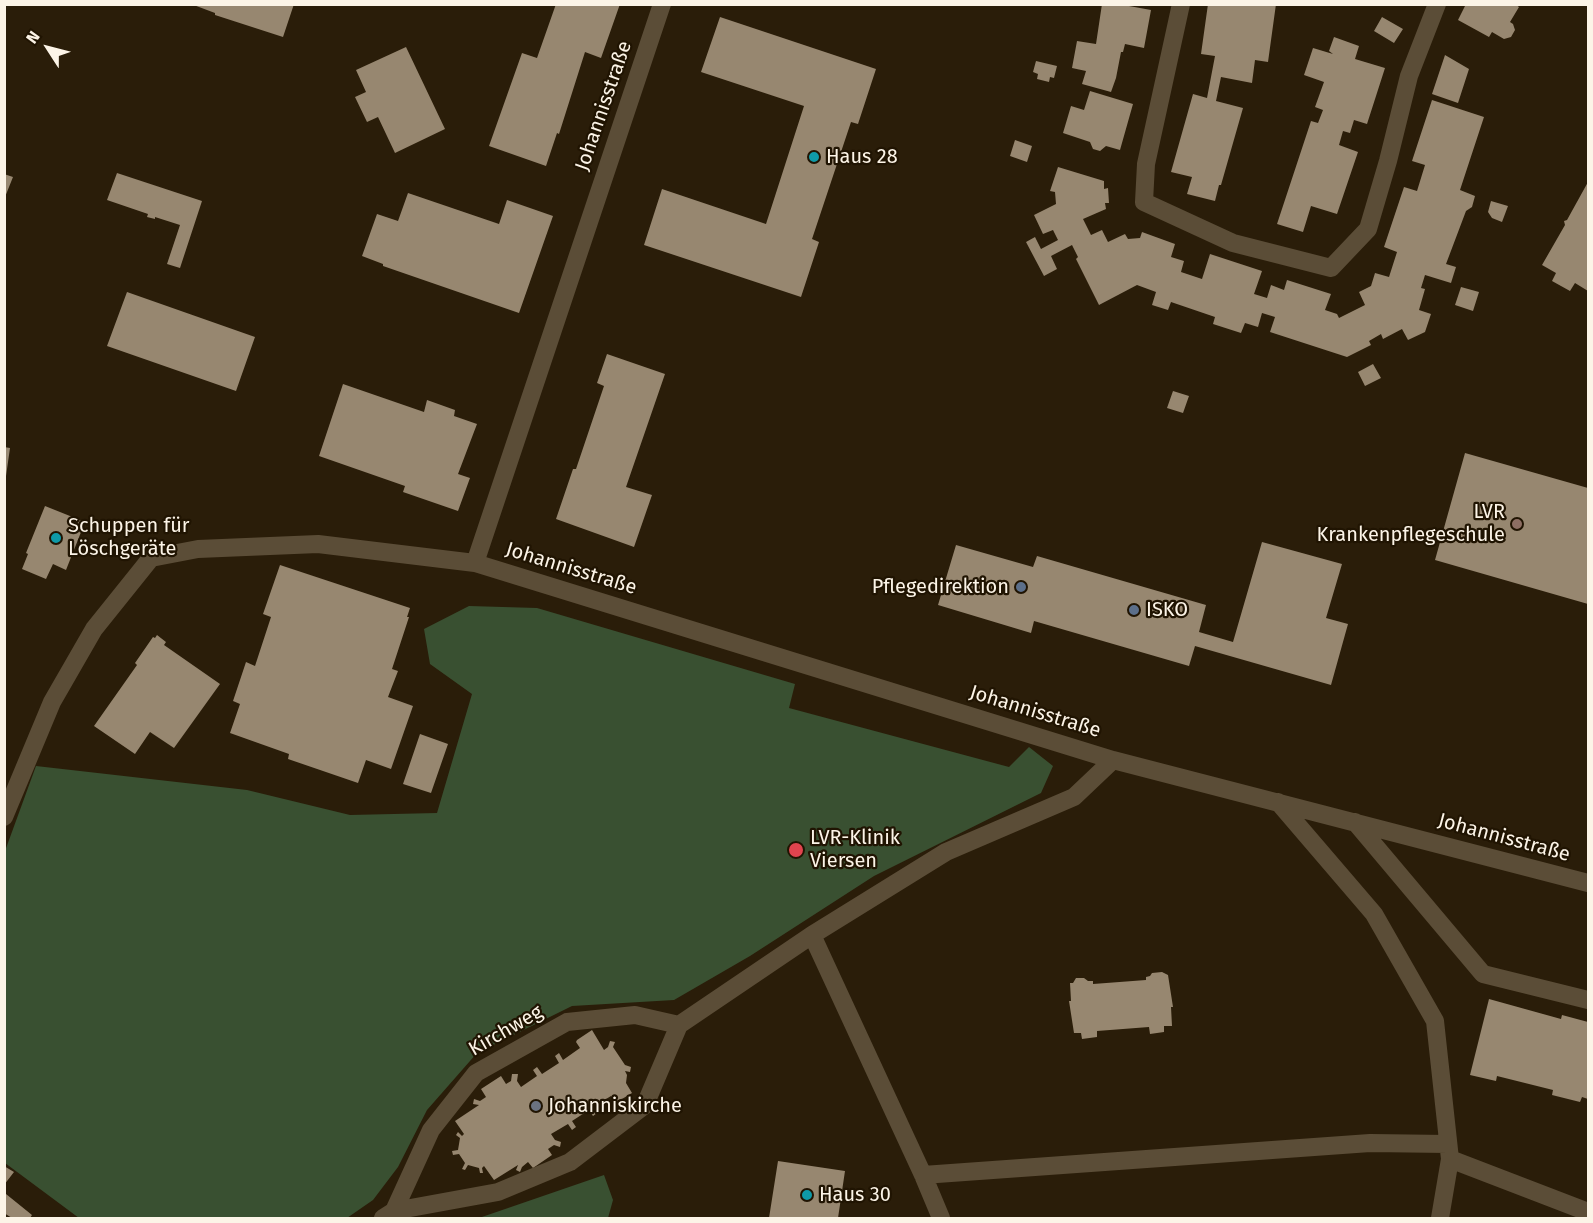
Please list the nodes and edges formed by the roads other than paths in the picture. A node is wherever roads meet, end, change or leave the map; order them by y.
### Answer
1 (662, 4) edge
2 (1180, 4) edge
3 (1437, 4) edge
4 (475, 563) junction
5 (1113, 760) junction
6 (1278, 802) junction
7 (4, 817) edge
8 (1355, 822) junction
9 (1588, 883) edge
10 (812, 935) junction
11 (1588, 1000) edge
12 (680, 1025) junction
13 (1449, 1152) junction
14 (923, 1175) junction
15 (1588, 1212) edge
16 (389, 1215) edge
17 (941, 1218) edge
18 (1440, 1218) edge

1 - 4 street, Johannisstraße
2 - 3 street
4 - 5 street, Johannisstraße
4 - 7 street, Johannisstraße
5 - 6 street, Johannisstraße
5 - 10 street
6 - 8 street, Johannisstraße
6 - 13 street
8 - 9 street, Johannisstraße
8 - 11 street
10 - 12 street
10 - 14 street
12 - 16 street, Kirchweg
12 - 16 street, Kirchweg
13 - 14 street
13 - 15 street
13 - 18 street
14 - 17 street

